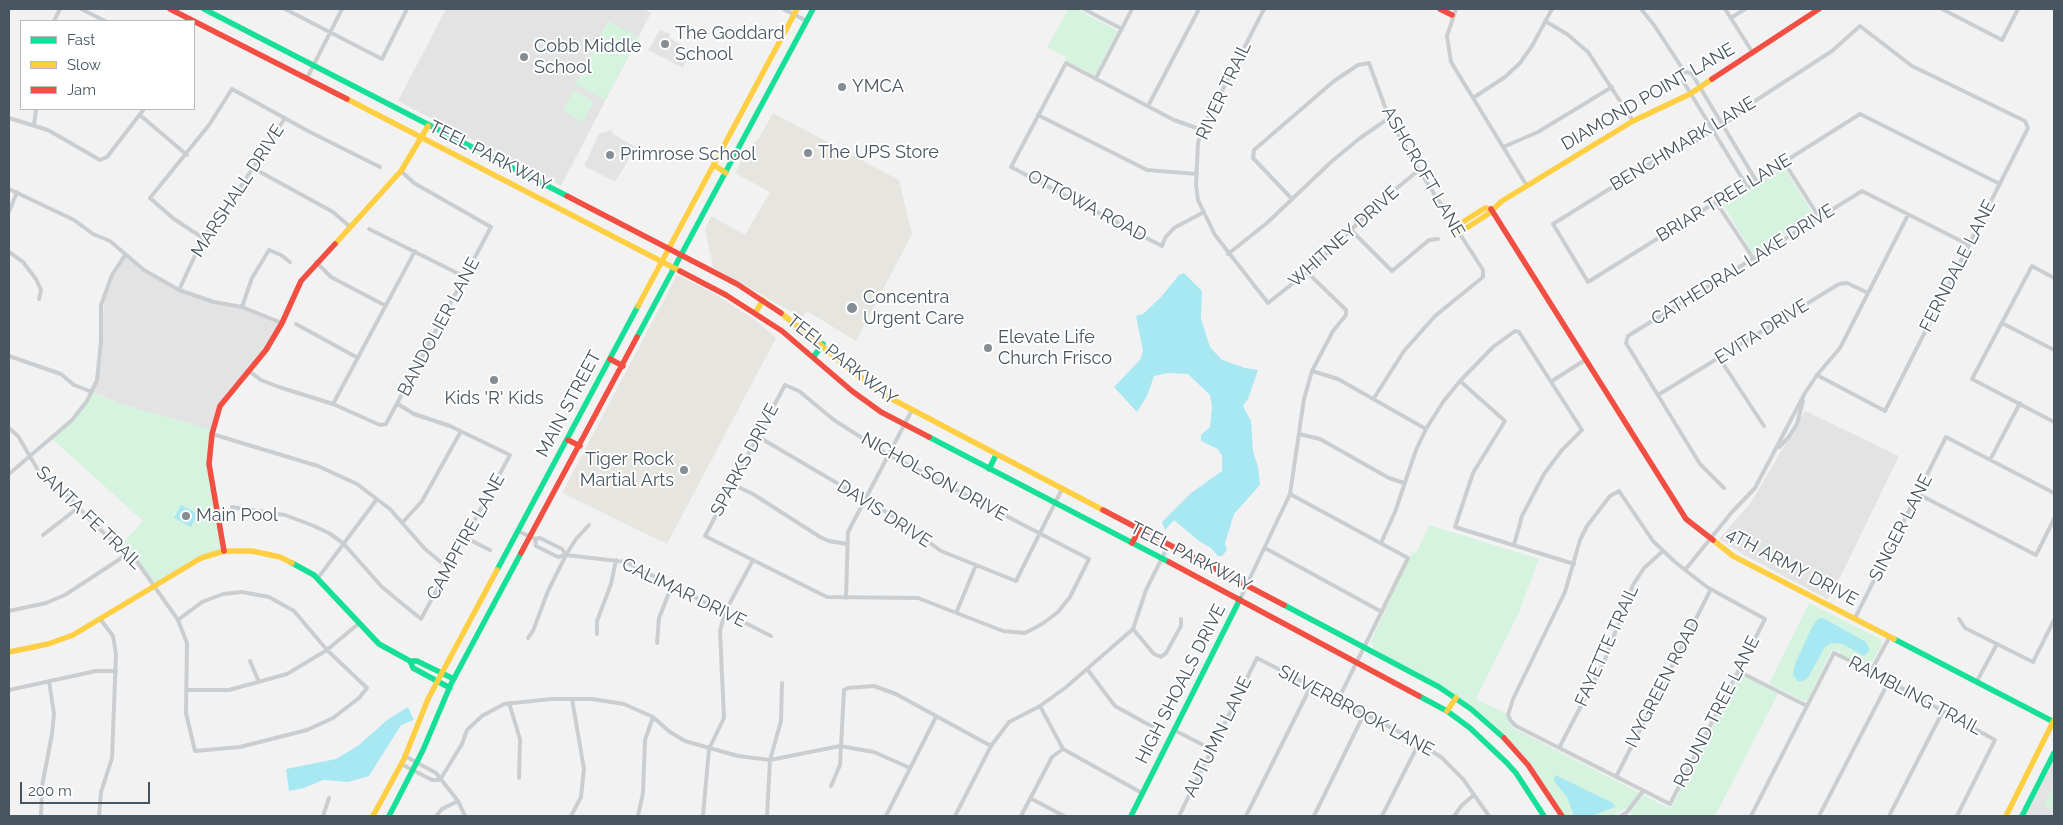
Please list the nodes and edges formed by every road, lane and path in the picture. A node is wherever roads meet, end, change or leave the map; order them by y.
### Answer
1 (80, 9) edge
2 (170, 9) edge
3 (204, 9) edge
4 (285, 9) edge
5 (342, 9) edge
6 (407, 9) edge
7 (783, 9) edge
8 (813, 9) edge
9 (1084, 9) edge
10 (1132, 9) edge
11 (1198, 9) edge
12 (1264, 9) edge
13 (1440, 9) edge
14 (1456, 9) edge
15 (1552, 9) edge
16 (1641, 9) edge
17 (1725, 9) edge
18 (1745, 9) edge
19 (1819, 9) edge
20 (1942, 9) edge
21 (2018, 9) edge
22 (1950, 11) edge
23 (796, 12) edge
24 (1452, 15) junction
25 (1731, 18) junction
26 (102, 20) edge
27 (192, 20) edge
28 (807, 21) junction
29 (195, 22) edge
30 (1545, 22) junction
31 (1122, 29) junction
32 (330, 32) junction
33 (1753, 53) junction
34 (314, 65) junction
35 (1684, 71) junction
36 (307, 78) junction
37 (1096, 78) junction
38 (1612, 87) junction
39 (1700, 88) junction
40 (1690, 94) junction
41 (1472, 98) junction
42 (1148, 106) junction
43 (36, 110) edge
44 (143, 110) edge
45 (140, 115) junction
46 (1038, 115) junction
47 (9, 118) edge
48 (285, 118) junction
49 (1390, 118) junction
50 (1633, 121) junction
51 (2025, 121) joint
52 (34, 125) junction
53 (1722, 125) junction
54 (428, 126) junction
55 (1202, 130) junction
56 (1714, 130) junction
57 (422, 138) junction
58 (1502, 147) junction
59 (187, 155) junction
60 (1784, 162) junction
61 (714, 165) junction
62 (380, 167) dead end
63 (253, 168) junction
64 (1419, 170) junction
65 (401, 171) junction
66 (518, 172) junction
67 (726, 172) junction
68 (1197, 174) junction
69 (1757, 182) junction
70 (512, 183) junction
71 (2000, 184) junction
72 (1527, 186) junction
73 (1748, 188) junction
74 (9, 189) edge
75 (17, 192) junction
76 (1292, 198) junction
77 (1716, 202) junction
78 (1491, 209) junction
79 (9, 212) edge
80 (1204, 212) junction
81 (1908, 215) junction
82 (1819, 218) junction
83 (350, 226) junction
84 (369, 229) dead end
85 (1350, 229) junction
86 (1457, 231) junction
87 (202, 238) junction
88 (1438, 239) dead end
89 (1969, 245) junction
90 (668, 250) junction
91 (415, 251) junction
92 (9, 252) edge
93 (1228, 254) junction
94 (125, 255) junction
95 (682, 257) junction
96 (1753, 258) junction
97 (290, 262) dead end
98 (316, 262) junction
99 (662, 262) junction
100 (675, 269) junction
101 (1307, 272) junction
102 (464, 277) junction
103 (2054, 278) edge
104 (1588, 282) joint
105 (179, 290) junction
106 (1868, 293) junction
107 (39, 298) dead end
108 (763, 300) junction
109 (1268, 303) joint
110 (386, 306) junction
111 (242, 307) junction
112 (755, 313) junction
113 (282, 323) junction
114 (2002, 323) junction
115 (296, 324) dead end
116 (823, 344) junction
117 (2054, 350) edge
118 (9, 356) edge
119 (814, 356) junction
120 (358, 358) junction
121 (610, 359) junction
122 (1720, 359) junction
123 (1585, 360) junction
124 (623, 366) junction
125 (249, 371) junction
126 (1312, 371) junction
127 (1817, 375) junction
128 (1460, 380) junction
129 (1552, 381) junction
130 (786, 385) joint
131 (92, 392) junction
132 (1658, 395) junction
133 (1374, 398) junction
134 (2020, 403) junction
135 (333, 404) junction
136 (398, 404) junction
137 (912, 410) junction
138 (2054, 422) edge
139 (904, 424) junction
140 (1764, 426) dead end
141 (1426, 429) junction
142 (10, 430) dead end
143 (461, 431) junction
144 (212, 434) junction
145 (1299, 434) junction
146 (757, 436) junction
147 (568, 440) junction
148 (580, 446) junction
149 (887, 454) junction
150 (996, 455) junction
151 (28, 456) junction
152 (1990, 460) junction
153 (989, 469) junction
154 (9, 474) edge
155 (1404, 483) junction
156 (732, 484) junction
157 (1724, 488) dead end
158 (1062, 489) junction
159 (2054, 493) edge
160 (1290, 494) junction
161 (1918, 494) junction
162 (377, 499) junction
163 (863, 500) junction
164 (1055, 503) junction
165 (79, 507) junction
166 (232, 507) dead end
167 (2054, 519) edge
168 (402, 522) junction
169 (589, 525) dead end
170 (1140, 529) junction
171 (518, 531) junction
172 (1040, 534) junction
173 (43, 535) dead end
174 (464, 537) junction
175 (533, 538) junction
176 (1710, 540) junction
177 (1132, 543) junction
178 (1380, 543) junction
179 (343, 544) junction
180 (847, 544) junction
181 (1169, 544) junction
182 (1514, 545) junction
183 (1264, 548) junction
184 (490, 550) dead end
185 (224, 551) junction
186 (1663, 551) junction
187 (129, 553) junction
188 (566, 555) junction
189 (1162, 559) junction
190 (616, 560) junction
191 (754, 560) junction
192 (1574, 564) junction
193 (976, 565) junction
194 (448, 568) junction
195 (1685, 570) junction
196 (318, 578) junction
197 (1247, 584) junction
198 (672, 585) junction
199 (156, 586) junction
200 (1711, 589) junction
201 (846, 598) junction
202 (1240, 600) junction
203 (9, 611) edge
204 (957, 611) junction
205 (725, 612) junction
206 (1382, 612) junction
207 (1855, 618) junction
208 (1959, 619) dead end
209 (101, 620) junction
210 (178, 620) junction
211 (1180, 620) dead end
212 (2054, 620) edge
213 (358, 624) junction
214 (1133, 629) junction
215 (597, 634) dead end
216 (771, 636) dead end
217 (1890, 636) junction
218 (528, 638) dead end
219 (657, 643) dead end
220 (1997, 644) junction
221 (1364, 649) junction
222 (327, 650) junction
223 (9, 652) edge
224 (1258, 658) joint
225 (250, 660) dead end
226 (410, 661) junction
227 (1357, 662) junction
228 (1087, 669) junction
229 (1738, 671) junction
230 (1871, 671) junction
231 (116, 672) junction
232 (442, 674) junction
233 (454, 679) junction
234 (438, 681) junction
235 (1889, 681) junction
236 (1977, 681) junction
237 (49, 682) junction
238 (260, 682) junction
239 (782, 683) dead end
240 (1311, 686) junction
241 (450, 688) junction
242 (9, 690) edge
243 (187, 690) junction
244 (1456, 698) junction
245 (572, 699) junction
246 (1338, 700) junction
247 (509, 703) junction
248 (1040, 706) junction
249 (1807, 706) junction
250 (1448, 711) junction
251 (1943, 711) junction
252 (1364, 714) junction
253 (653, 717) junction
254 (936, 717) junction
255 (2054, 721) edge
256 (1159, 725) dead end
257 (1174, 730) junction
258 (1419, 743) junction
259 (840, 746) junction
260 (991, 746) junction
261 (1560, 748) junction
262 (710, 749) junction
263 (1063, 749) junction
264 (1211, 749) junction
265 (2054, 753) edge
266 (405, 756) junction
267 (770, 760) junction
268 (417, 762) junction
269 (401, 764) junction
270 (910, 768) junction
271 (414, 770) junction
272 (1616, 777) junction
273 (519, 778) dead end
274 (440, 780) junction
275 (831, 786) dead end
276 (1643, 791) junction
277 (1142, 792) junction
278 (1474, 795) junction
279 (329, 798) dead end
280 (1030, 798) junction
281 (458, 801) junction
282 (1628, 814) edge
283 (41, 816) edge
284 (99, 816) edge
285 (323, 816) edge
286 (373, 816) edge
287 (389, 816) edge
288 (436, 816) edge
289 (466, 816) edge
290 (571, 816) edge
291 (638, 816) edge
292 (703, 816) edge
293 (767, 816) edge
294 (886, 816) edge
295 (955, 816) edge
296 (1020, 816) edge
297 (1064, 816) edge
298 (1131, 816) edge
299 (1179, 816) edge
300 (1246, 816) edge
301 (1314, 816) edge
302 (1382, 816) edge
303 (1454, 816) edge
304 (1489, 816) edge
305 (1544, 816) edge
306 (1562, 816) edge
307 (1621, 816) edge
308 (1751, 816) edge
309 (1819, 816) edge
310 (1889, 816) edge
311 (1956, 816) edge
312 (2006, 816) edge
313 (2022, 816) edge

1 - 26 street
2 - 27 main road, TEEL PARKWAY
3 - 34 main road, TEEL PARKWAY
4 - 32 street
5 - 32 street
6 - 32 street
7 - 23 street
8 - 28 main road, MAIN STREET
9 - 31 street
10 - 31 street
11 - 42 street
12 - 55 street, RIVER TRAIL
13 - 24 main road
14 - 24 street
15 - 30 street
16 - 35 street
17 - 25 street
18 - 25 street
19 - 33 main road, DIAMOND POINT LANE
20 - 22 street
21 - 22 street
23 - 28 street
23 - 61 main road, MAIN STREET
24 - 41 street
25 - 33 street
28 - 67 main road, MAIN STREET
29 - 36 main road, TEEL PARKWAY
30 - 38 street
30 - 41 street
31 - 37 street
32 - 34 street
33 - 39 main road, DIAMOND POINT LANE
34 - 36 street
34 - 54 main road, TEEL PARKWAY
35 - 39 street
35 - 40 street
36 - 57 main road, TEEL PARKWAY
37 - 42 street
37 - 46 street
38 - 50 street
38 - 58 street
39 - 40 main road, DIAMOND POINT LANE
39 - 53 street
40 - 50 main road, DIAMOND POINT LANE
40 - 56 street
41 - 58 street
42 - 55 street
43 - 52 street
44 - 45 street
45 - 52 street
45 - 59 street
46 - 68 street
46 - 80 street, OTTOWA ROAD
47 - 52 street
48 - 59 street
48 - 62 street
48 - 63 street, MARSHALL DRIVE
49 - 64 street, ASHCROFT LANE
49 - 76 street
49 - 76 street, ASHCROFT LANE
50 - 72 main road, DIAMOND POINT LANE
51 - 53 street, BENCHMARK LANE
51 - 71 street, FERNDALE LANE
53 - 56 street, BENCHMARK LANE
53 - 69 street
54 - 57 main road
54 - 66 main road, TEEL PARKWAY
55 - 68 street, RIVER TRAIL
56 - 73 street
56 - 104 street, BENCHMARK LANE
57 - 65 main road
57 - 70 main road, TEEL PARKWAY
58 - 72 street
59 - 87 street
60 - 69 street, BRIAR TREE LANE
60 - 71 street, BRIAR TREE LANE
60 - 82 street
61 - 67 main road
61 - 90 main road, MAIN STREET
63 - 83 street
63 - 87 street, MARSHALL DRIVE
64 - 85 street, WHITNEY DRIVE
64 - 86 street, ASHCROFT LANE
65 - 83 main road
65 - 102 street, BANDOLIER LANE
66 - 70 main road
66 - 90 main road, TEEL PARKWAY
67 - 95 main road, MAIN STREET
68 - 80 street, RIVER TRAIL
69 - 73 street, BRIAR TREE LANE
70 - 99 main road, TEEL PARKWAY
71 - 89 street, FERNDALE LANE
72 - 78 main road, DIAMOND POINT LANE
73 - 77 street, BRIAR TREE LANE
74 - 75 street
75 - 79 street
75 - 94 street
76 - 93 street
77 - 96 street
77 - 104 street, BRIAR TREE LANE
78 - 86 main road, DIAMOND POINT LANE
78 - 123 main road, 4TH ARMY DRIVE
80 - 93 street, RIVER TRAIL
81 - 82 street, CATHEDRAL LAKE DRIVE
81 - 89 street
81 - 106 street
82 - 96 street, CATHEDRAL LAKE DRIVE
83 - 98 main road
84 - 91 street
85 - 88 street
85 - 101 street, WHITNEY DRIVE
86 - 133 street, ASHCROFT LANE
87 - 105 street, MARSHALL DRIVE
89 - 127 street, FERNDALE LANE
90 - 95 main road, TEEL PARKWAY
90 - 99 main road, MAIN STREET
91 - 102 street
91 - 110 street
92 - 107 street
93 - 109 street, RIVER TRAIL
94 - 105 street
94 - 131 street
95 - 100 main road, MAIN STREET
95 - 108 main road, TEEL PARKWAY
96 - 132 street, CATHEDRAL LAKE DRIVE
97 - 111 street
98 - 110 street
98 - 113 main road
99 - 100 main road, TEEL PARKWAY
99 - 121 main road, MAIN STREET
100 - 112 main road, TEEL PARKWAY
100 - 124 main road, MAIN STREET
101 - 109 street, WHITNEY DRIVE
101 - 126 street, HIGH SHOALS DRIVE
102 - 136 street, BANDOLIER LANE
103 - 114 street
105 - 111 street
106 - 122 street, EVITA DRIVE
106 - 127 street
108 - 112 main road
108 - 116 main road, TEEL PARKWAY
110 - 120 street
111 - 113 street
112 - 119 main road, TEEL PARKWAY
113 - 125 main road
114 - 117 street
114 - 134 street
115 - 120 street
116 - 119 main road
116 - 137 main road, TEEL PARKWAY
118 - 131 street
119 - 139 main road, TEEL PARKWAY
120 - 135 street
121 - 124 main road
121 - 147 main road, MAIN STREET
122 - 132 street, EVITA DRIVE
122 - 140 street
123 - 129 street
123 - 176 main road, 4TH ARMY DRIVE
124 - 148 main road, MAIN STREET
125 - 135 street
125 - 144 main road
126 - 133 street
126 - 145 street, HIGH SHOALS DRIVE
127 - 176 street
128 - 129 street
128 - 141 street
128 - 182 street
129 - 182 street
130 - 146 street, SPARKS DRIVE
130 - 149 street, NICHOLSON DRIVE
131 - 151 street
132 - 157 street
133 - 141 street
134 - 138 street
134 - 152 street
135 - 136 street, BANDOLIER LANE
136 - 143 street
137 - 139 street
137 - 150 main road, TEEL PARKWAY
139 - 149 street
139 - 153 main road, TEEL PARKWAY
141 - 155 street
142 - 151 street, SANTA FE TRAIL
143 - 168 street
143 - 174 street, CAMPFIRE LANE
144 - 162 street
144 - 185 main road
145 - 155 street
145 - 160 street, HIGH SHOALS DRIVE
146 - 156 street, SPARKS DRIVE
146 - 163 street, DAVIS DRIVE
147 - 148 main road
147 - 171 main road, MAIN STREET
148 - 175 main road, MAIN STREET
149 - 163 street
149 - 172 street, NICHOLSON DRIVE
150 - 153 main road
150 - 158 main road, TEEL PARKWAY
151 - 154 street
151 - 165 street, SANTA FE TRAIL
152 - 159 street
152 - 161 street, SINGER LANE
153 - 164 main road, TEEL PARKWAY
155 - 178 street
156 - 180 street
156 - 191 street, SPARKS DRIVE
158 - 164 street
158 - 170 main road, TEEL PARKWAY
160 - 178 street
160 - 183 street, HIGH SHOALS DRIVE
161 - 167 street
161 - 207 street, SINGER LANE
162 - 168 street
162 - 179 street
163 - 180 street
163 - 193 street, DAVIS DRIVE
164 - 172 street
164 - 177 main road, TEEL PARKWAY
165 - 173 street
165 - 187 street, SANTA FE TRAIL
166 - 179 street
168 - 194 street
169 - 188 street
170 - 177 main road
170 - 181 main road, TEEL PARKWAY
171 - 175 street, CALIMAR DRIVE
171 - 232 main road, MAIN STREET
172 - 193 street, DAVIS DRIVE
172 - 204 street, NICHOLSON DRIVE
174 - 184 street
174 - 194 street, CAMPFIRE LANE
175 - 188 street, CALIMAR DRIVE
175 - 188 street, CALIMAR DRIVE
175 - 233 main road, MAIN STREET
176 - 195 street
176 - 207 main road, 4TH ARMY DRIVE
177 - 189 main road, TEEL PARKWAY
178 - 206 street
179 - 194 street, CAMPFIRE LANE
179 - 196 street
180 - 201 street
181 - 189 street
181 - 197 main road, TEEL PARKWAY
182 - 192 street
183 - 197 street, HIGH SHOALS DRIVE
183 - 206 street
185 - 196 main road
185 - 199 main road
186 - 192 street
186 - 195 street
186 - 261 street, FAYETTE TRAIL
187 - 199 street, SANTA FE TRAIL
187 - 203 street
188 - 190 street, CALIMAR DRIVE
188 - 218 street
189 - 202 main road, TEEL PARKWAY
189 - 214 street
190 - 198 street, CALIMAR DRIVE
190 - 215 street
191 - 201 street
191 - 205 street
192 - 261 street
193 - 204 street
195 - 200 street
196 - 213 main road
197 - 202 street, HIGH SHOALS DRIVE
197 - 221 main road, TEEL PARKWAY
198 - 205 street, CALIMAR DRIVE
198 - 219 street
199 - 209 main road
199 - 210 street, SANTA FE TRAIL
200 - 229 street, ROUND TREE LANE
200 - 272 street, IVYGREEN ROAD
201 - 204 street
202 - 227 main road, TEEL PARKWAY
202 - 257 main road, HIGH SHOALS DRIVE
205 - 216 street, CALIMAR DRIVE
205 - 262 street
206 - 221 street
207 - 217 main road, 4TH ARMY DRIVE
208 - 220 street
209 - 223 main road
209 - 231 street
210 - 222 street
210 - 243 street, SANTA FE TRAIL
211 - 214 street
212 - 220 street
213 - 222 street
213 - 226 main road
214 - 228 street
217 - 230 street
217 - 236 main road, 4TH ARMY DRIVE
220 - 236 street
221 - 227 street
221 - 244 main road, TEEL PARKWAY
222 - 238 street
222 - 243 street, SANTA FE TRAIL
224 - 240 street, SILVERBROOK LANE
224 - 264 street, AUTUMN LANE
225 - 238 street
226 - 232 main road
226 - 234 main road
227 - 246 street
227 - 250 main road, TEEL PARKWAY
228 - 248 street
228 - 256 street
229 - 249 street
229 - 276 street, ROUND TREE LANE
230 - 235 street, RAMBLING TRAIL
230 - 249 street, RAMBLING TRAIL
231 - 237 street
231 - 284 street
232 - 233 main road
232 - 234 main road, MAIN STREET
233 - 241 main road, MAIN STREET
234 - 241 main road
234 - 266 main road, MAIN STREET
235 - 251 street, RAMBLING TRAIL
235 - 309 street
236 - 255 main road, 4TH ARMY DRIVE
237 - 242 street
237 - 283 street
238 - 243 street
239 - 267 street
240 - 246 street, SILVERBROOK LANE
240 - 300 street
241 - 268 main road, MAIN STREET
244 - 250 main road
244 - 306 main road, TEEL PARKWAY
245 - 247 street
245 - 253 street
245 - 290 street
246 - 252 street, SILVERBROOK LANE
247 - 273 street
247 - 274 street
248 - 260 street
248 - 263 street
249 - 308 street
250 - 305 main road, TEEL PARKWAY
251 - 310 street
251 - 311 street, RAMBLING TRAIL
252 - 258 street, SILVERBROOK LANE
252 - 301 street
253 - 262 street
253 - 291 street
254 - 259 street
254 - 260 street
254 - 270 street
255 - 312 main road
257 - 264 street
257 - 277 main road, HIGH SHOALS DRIVE
258 - 278 street, SILVERBROOK LANE
258 - 302 street
259 - 267 street
259 - 270 street
259 - 275 street
260 - 295 street
261 - 272 street
262 - 267 street
262 - 292 street
263 - 277 street
263 - 280 street
264 - 299 street, AUTUMN LANE
265 - 313 main road
266 - 268 street
266 - 269 main road, MAIN STREET
267 - 293 street
268 - 271 main road, MAIN STREET
268 - 274 street
269 - 271 street
269 - 286 main road, MAIN STREET
270 - 294 street
271 - 274 street
271 - 287 main road, MAIN STREET
272 - 276 street
274 - 281 street
276 - 282 street
277 - 298 main road, HIGH SHOALS DRIVE
278 - 303 street
278 - 304 street, SILVERBROOK LANE
279 - 285 street
280 - 296 street
280 - 297 street
281 - 288 street
281 - 289 street
282 - 307 street

